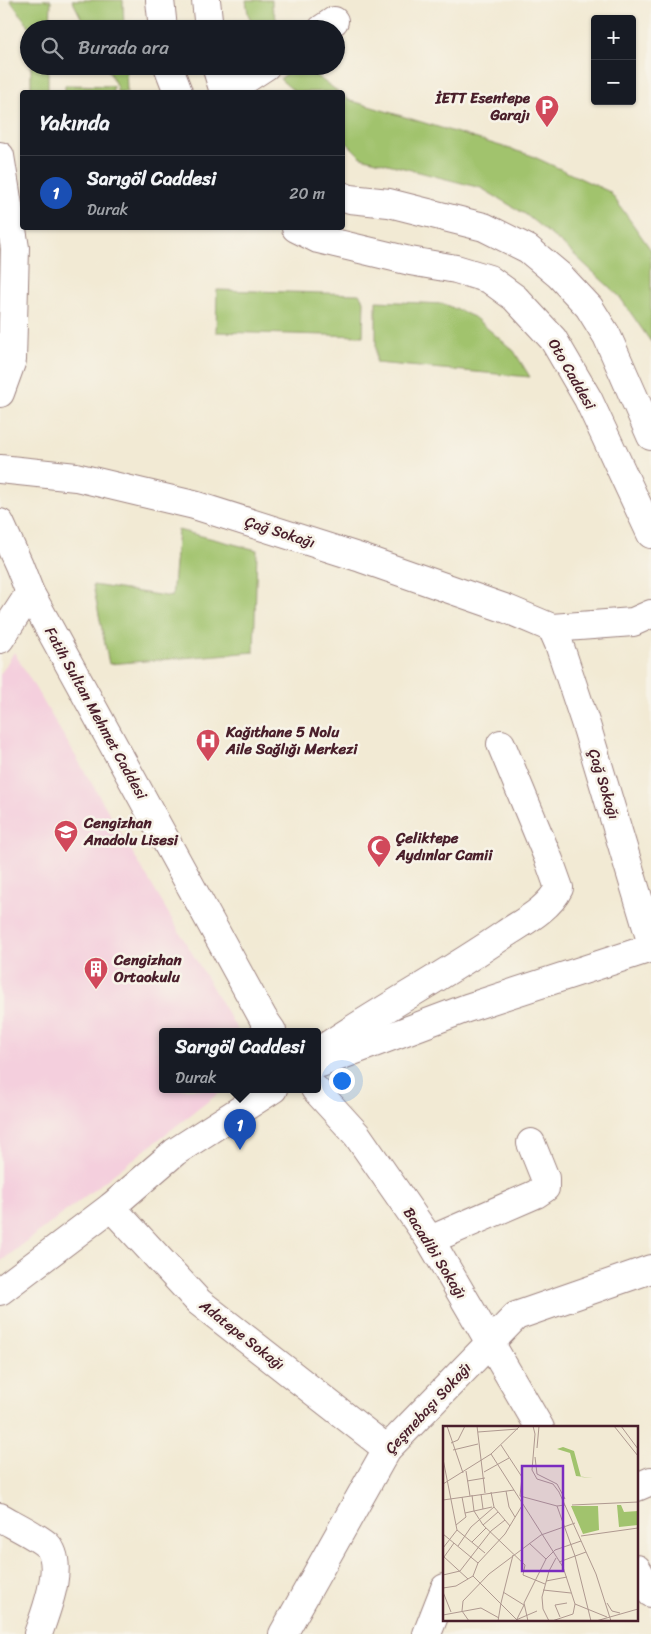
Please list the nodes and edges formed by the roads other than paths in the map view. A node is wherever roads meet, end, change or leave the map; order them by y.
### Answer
1 (160, 0) edge
2 (206, 0) edge
3 (162, 20) edge
4 (208, 20) edge
5 (171, 75) edge
6 (219, 75) edge
7 (252, 75) edge
8 (177, 90) edge
9 (224, 90) edge
10 (228, 90) edge
11 (0, 156) edge
12 (345, 197) edge
13 (300, 230) edge
14 (0, 393) edge
15 (651, 436) edge
16 (0, 469) edge
17 (0, 523) edge
18 (651, 534) edge
19 (30, 593) junction
20 (651, 614) edge
21 (552, 628) junction
22 (0, 639) edge
23 (500, 744) dead end
24 (651, 941) edge
25 (651, 948) edge
26 (270, 1028) edge
27 (321, 1050) edge
28 (321, 1063) edge
29 (266, 1093) edge
30 (319, 1093) edge
31 (531, 1144) dead end
32 (111, 1206) junction
33 (430, 1240) junction
34 (651, 1269) edge
35 (0, 1291) edge
36 (490, 1344) junction
37 (539, 1426) edge
38 (387, 1449) junction
39 (651, 1481) edge
40 (638, 1487) edge
41 (0, 1516) edge
42 (638, 1571) edge
43 (651, 1592) edge
44 (443, 1593) edge
45 (38, 1634) edge
46 (283, 1634) edge
47 (427, 1634) edge

1 - 3 street
2 - 4 street
5 - 8 street
6 - 9 street
7 - 10 street
11 - 14 street
12 - 15 street
13 - 18 street, Oto Caddesi
16 - 21 street, Çağ Sokağı
17 - 19 street, Fatih Sultan Mehmet Caddesi
19 - 22 street
19 - 26 street, Fatih Sultan Mehmet Caddesi
20 - 21 street, Çağ Sokağı
21 - 24 street, Çağ Sokağı
23 - 27 street
25 - 28 street
29 - 32 street
30 - 33 street, Bacadibi Sokağı
31 - 33 street
32 - 35 street
32 - 38 street, Adatepe Sokağı
33 - 36 street, Bacadibi Sokağı
34 - 36 street, Çeşmebaşı Sokağı
36 - 37 street, Bacadibi Sokağı
36 - 38 street, Çeşmebaşı Sokağı
38 - 46 street, Çeşmebaşı Sokağı
39 - 40 street
41 - 45 street
42 - 43 street
44 - 47 street

